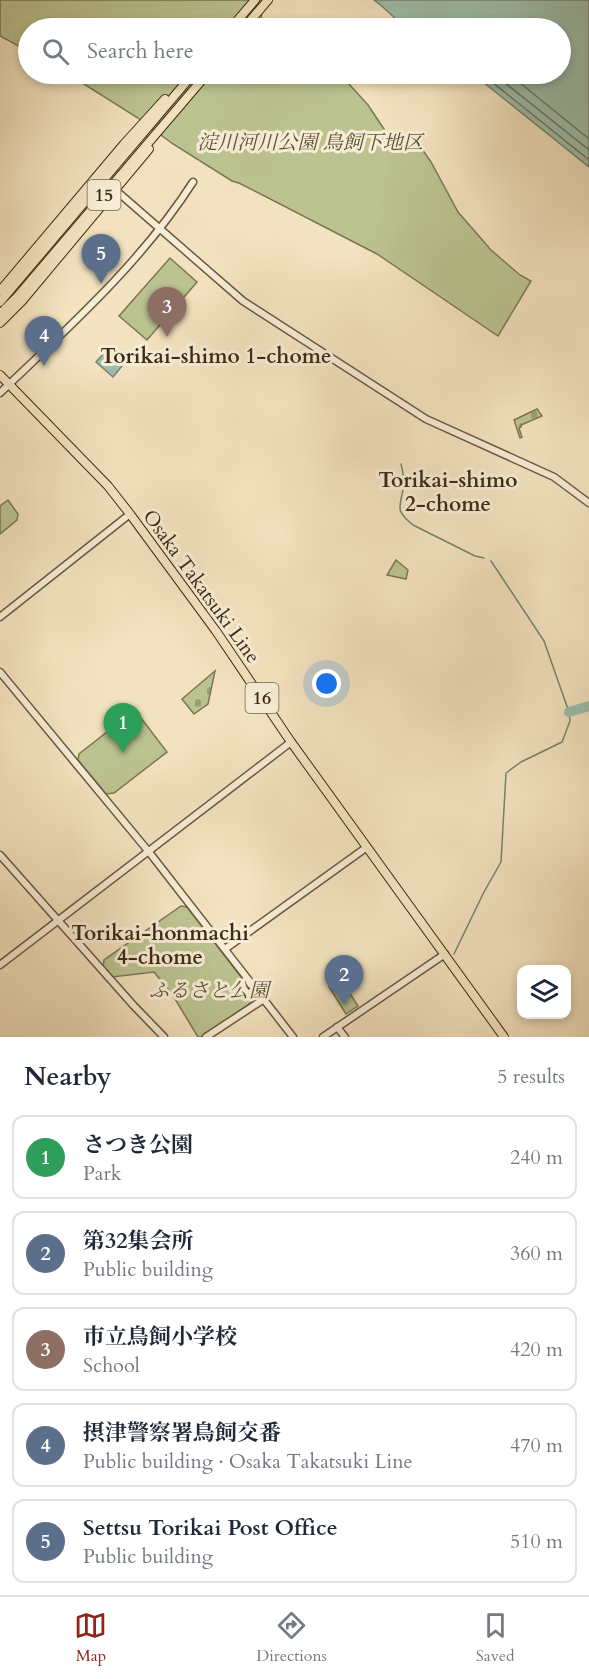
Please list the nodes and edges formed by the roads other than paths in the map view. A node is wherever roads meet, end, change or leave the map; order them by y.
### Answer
1 (255, 0) edge
2 (268, 0) edge
3 (240, 18) edge
4 (253, 18) edge
5 (180, 84) edge
6 (184, 84) edge
7 (198, 84) edge
8 (194, 89) junction
9 (193, 182) dead end
10 (120, 194) dead end
11 (160, 228) junction
12 (0, 291) edge
13 (0, 302) edge
14 (0, 314) edge
15 (0, 323) edge
16 (0, 375) edge
17 (10, 384) junction
18 (0, 393) edge
19 (589, 503) edge
20 (130, 514) junction
21 (0, 617) edge
22 (0, 672) edge
23 (291, 742) junction
24 (367, 847) junction
25 (149, 852) junction
26 (0, 855) edge
27 (59, 920) junction
28 (225, 949) junction
29 (445, 954) junction
30 (0, 965) edge
31 (264, 999) junction
32 (337, 1027) junction
33 (164, 1037) edge
34 (206, 1037) edge
35 (293, 1037) edge
36 (323, 1037) edge
37 (345, 1037) edge
38 (504, 1037) edge

1 - 3 main road
2 - 4 main road
5 - 12 main road
6 - 13 main road, 15
7 - 8 main road, 15
8 - 14 main road, 15
8 - 15 main road
9 - 11 street
10 - 11 street
11 - 17 street
11 - 19 street
16 - 17 main road, Osaka Takatsuki Line / 16
17 - 18 street
17 - 20 main road, Osaka Takatsuki Line / 16
20 - 21 street
20 - 23 main road, Osaka Takatsuki Line / 16
22 - 25 street
23 - 24 main road, Osaka Takatsuki Line / 16
23 - 25 street
24 - 28 street
24 - 29 main road, Osaka Takatsuki Line / 16
25 - 27 street
25 - 28 street
26 - 27 street
27 - 30 street
27 - 33 street
28 - 31 street
29 - 32 street
29 - 38 main road, Osaka Takatsuki Line / 16
31 - 34 street
31 - 35 street
32 - 36 street
32 - 37 street

